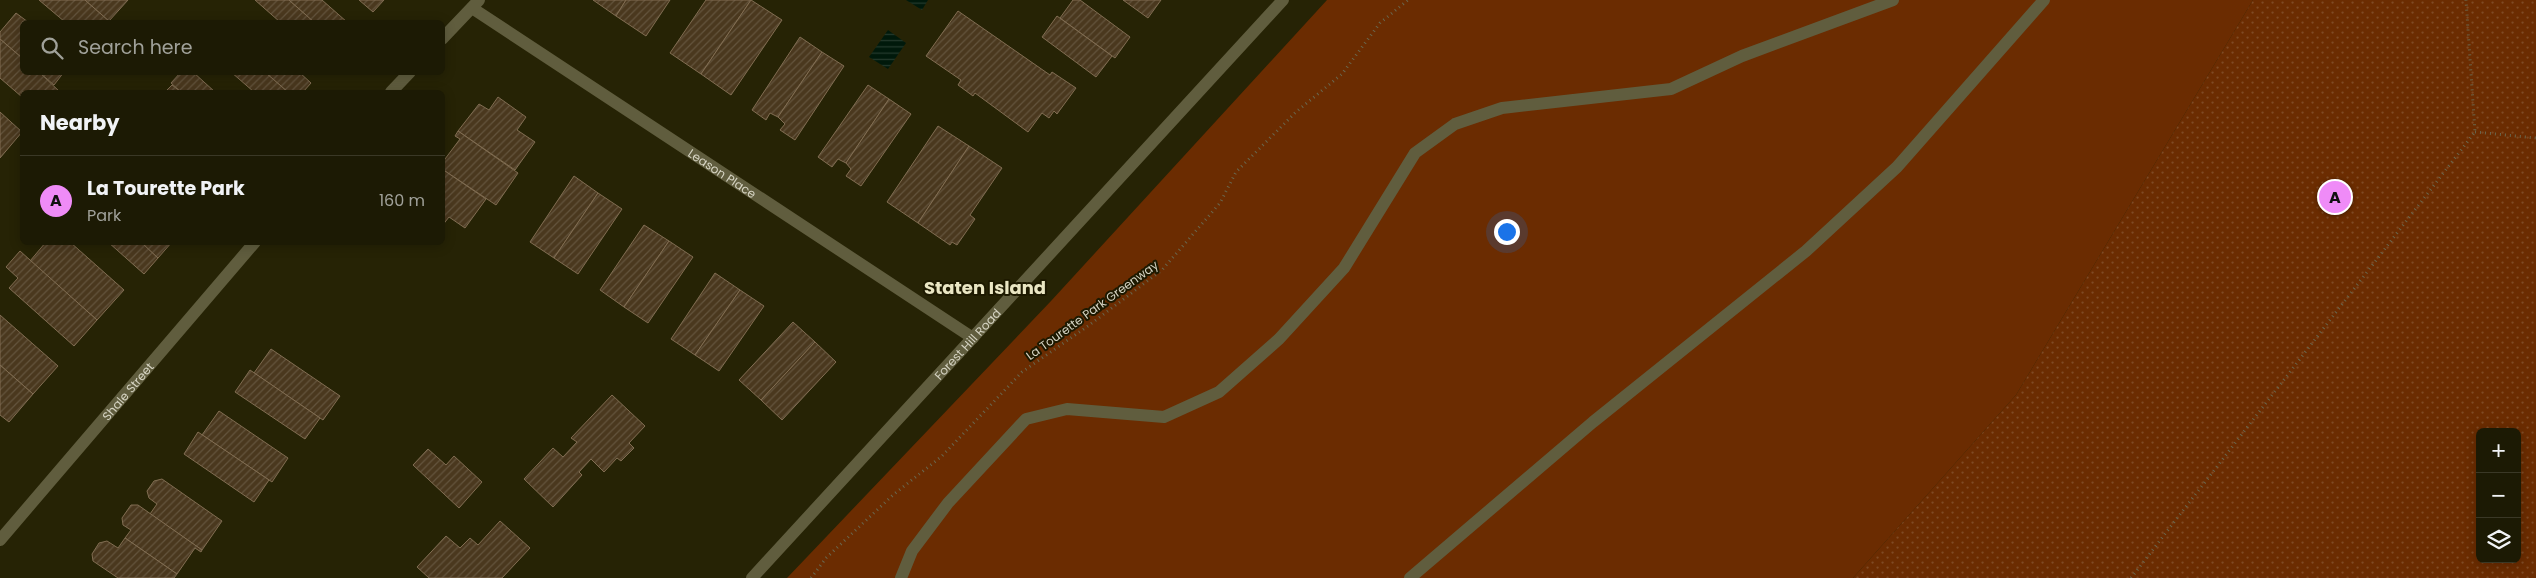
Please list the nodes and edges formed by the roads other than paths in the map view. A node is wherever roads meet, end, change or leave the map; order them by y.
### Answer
1 (1282, 0) edge
2 (1893, 0) edge
3 (2044, 0) edge
4 (476, 4) edge
5 (445, 36) edge
6 (407, 75) edge
7 (393, 90) edge
8 (252, 245) edge
9 (973, 338) junction
10 (0, 540) edge
11 (752, 578) edge
12 (901, 578) edge
13 (1410, 578) edge

1 - 9 street, Forest Hill Road
2 - 12 street
3 - 13 street
4 - 5 street
4 - 9 street, Leason Place
6 - 7 street
8 - 10 street, Shale Street
9 - 11 street, Forest Hill Road

